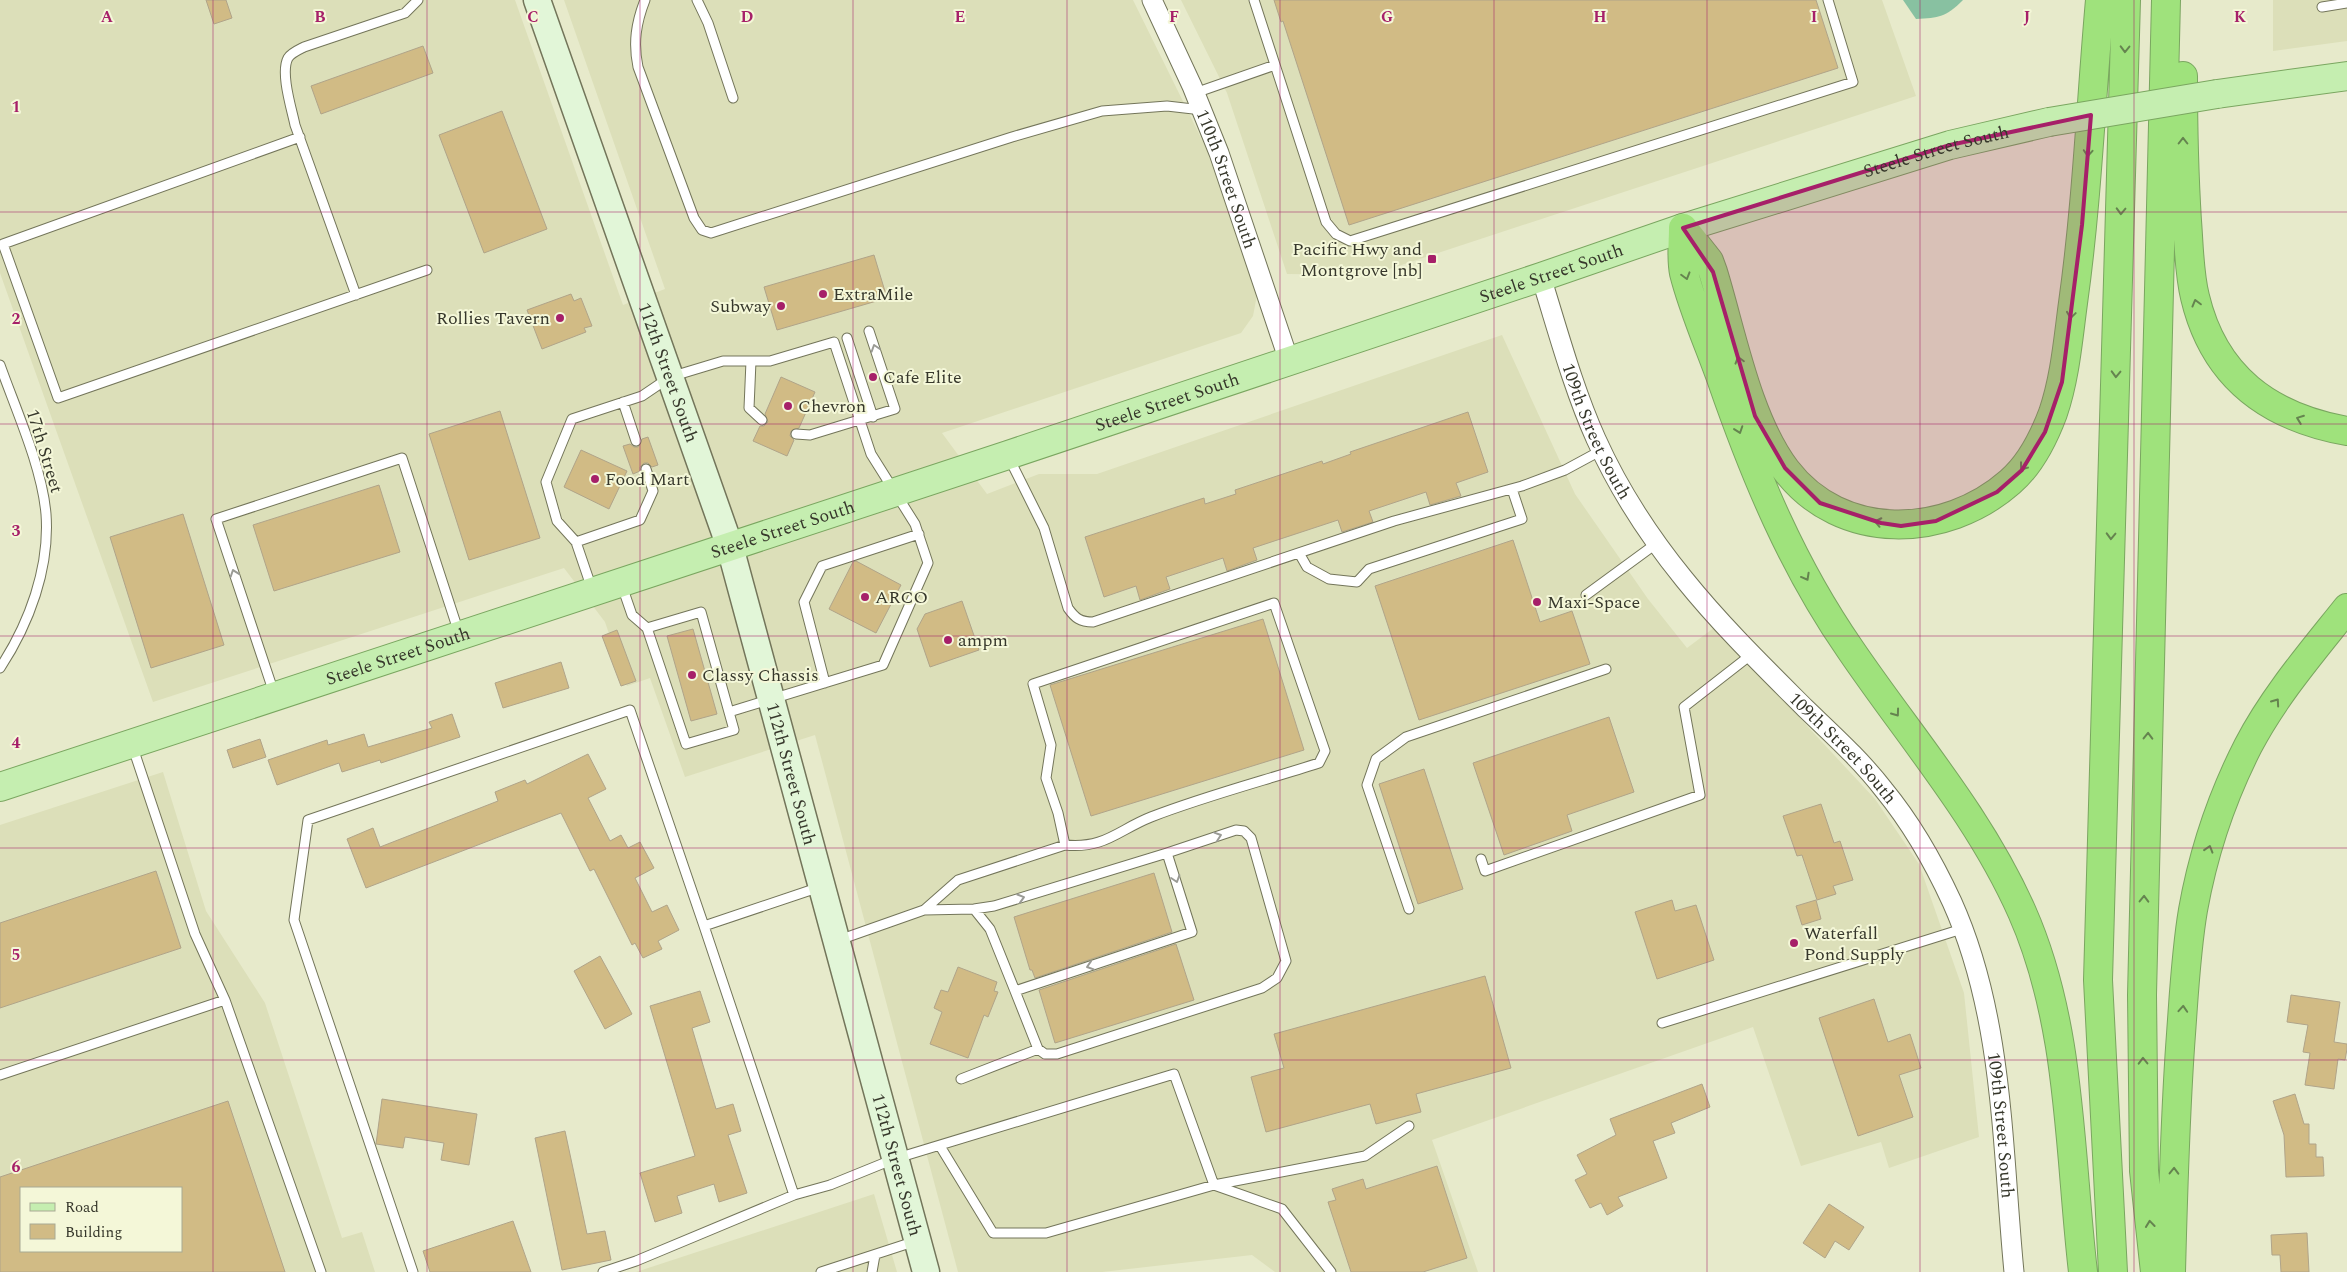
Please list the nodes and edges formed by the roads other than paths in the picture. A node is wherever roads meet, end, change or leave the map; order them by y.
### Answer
1 (418, 0) edge
2 (537, 0) edge
3 (645, 0) edge
4 (697, 0) edge
5 (1152, 0) edge
6 (1254, 0) edge
7 (1828, 0) edge
8 (2100, 0) edge
9 (2126, 0) edge
10 (2166, 0) edge
11 (2183, 0) edge
12 (2347, 3) edge
13 (2322, 7) dead end
14 (1275, 65) junction
15 (2347, 76) edge
16 (733, 98) dead end
17 (1198, 101) junction
18 (300, 137) junction
19 (1683, 228) junction
20 (427, 270) dead end
21 (1541, 278) junction
22 (356, 295) junction
23 (869, 331) dead end
24 (847, 338) dead end
25 (750, 360) junction
26 (1289, 361) junction
27 (0, 365) edge
28 (670, 378) junction
29 (623, 402) junction
30 (873, 417) junction
31 (762, 420) dead end
32 (860, 421) junction
33 (2347, 431) edge
34 (796, 434) dead end
35 (636, 442) dead end
36 (1602, 450) junction
37 (1008, 455) junction
38 (646, 469) dead end
39 (1512, 489) junction
40 (896, 492) junction
41 (919, 534) junction
42 (576, 542) junction
43 (1657, 543) junction
44 (730, 547) junction
45 (1299, 553) junction
46 (621, 582) junction
47 (593, 592) junction
48 (1586, 595) dead end
49 (2347, 608) edge
50 (647, 628) junction
51 (460, 636) junction
52 (1752, 654) junction
53 (3, 664) edge
54 (1606, 669) dead end
55 (825, 683) junction
56 (275, 696) junction
57 (772, 699) junction
58 (729, 712) junction
59 (132, 744) junction
60 (0, 787) edge
61 (1065, 845) junction
62 (1168, 853) junction
63 (1481, 859) dead end
64 (822, 886) junction
65 (974, 909) junction
66 (1409, 909) dead end
67 (924, 910) junction
68 (704, 926) junction
69 (1962, 930) junction
70 (837, 941) junction
71 (1015, 991) junction
72 (225, 1000) junction
73 (1662, 1023) dead end
74 (1038, 1049) junction
75 (0, 1075) edge
76 (961, 1079) dead end
77 (1409, 1126) dead end
78 (940, 1146) junction
79 (894, 1159) junction
80 (1214, 1185) junction
81 (794, 1195) junction
82 (917, 1241) junction
83 (875, 1255) junction
84 (321, 1272) edge
85 (413, 1272) edge
86 (603, 1272) edge
87 (821, 1272) edge
88 (872, 1272) edge
89 (926, 1272) edge
90 (1331, 1272) edge
91 (2014, 1272) edge
92 (2083, 1272) edge
93 (2113, 1272) edge
94 (2155, 1272) edge
95 (2171, 1272) edge

1 - 18 lane
2 - 28 main road, 112th Street South
3 - 17 lane
4 - 16 lane
5 - 17 street, 110th Street South
6 - 14 lane
7 - 14 lane
8 -> 19 highway
9 -> 93 highway
94 -> 10 highway
33 -> 11 highway
12 - 13 lane
14 - 17 lane
15 - 19 main road, Steele Street South, bridge
17 - 26 street, 110th Street South
18 - 22 lane
18 - 22 lane
19 - 21 main road, Steele Street South
19 -> 92 highway
20 - 22 lane
21 - 26 main road, Steele Street South
21 - 36 street, 109th Street South
30 -> 23 lane
24 - 30 lane
25 - 28 lane
25 - 31 lane
25 - 32 lane
26 - 37 main road, Steele Street South
27 - 53 lane, 17th Street
28 - 29 lane
28 - 44 main road, 112th Street South
29 - 35 lane
29 - 42 lane
30 - 32 lane
32 - 34 lane
32 - 40 lane
36 - 39 lane
36 - 43 street, 109th Street South
37 - 40 main road, Steele Street South
37 - 45 lane
38 - 42 lane
39 - 45 lane
39 - 45 lane
40 - 41 lane
40 - 44 main road, Steele Street South
41 - 55 lane
41 - 55 lane
42 - 47 lane
43 - 48 lane
43 - 52 street, 109th Street South
44 - 46 main road, Steele Street South
44 - 57 main road, 112th Street South
46 - 47 main road, Steele Street South
46 - 50 lane
47 - 51 main road, Steele Street South
95 -> 49 highway
50 - 58 lane
50 - 58 lane
51 - 56 main road, Steele Street South
56 -> 51 lane
52 - 63 lane
52 - 69 street, 109th Street South
54 - 66 lane
55 - 57 lane
56 - 59 main road, Steele Street South
57 - 58 lane
57 - 64 main road, 112th Street South
59 - 60 main road, Steele Street South
59 - 72 lane
61 - 61 lane
61 - 67 lane
65 -> 62 lane
62 -> 71 lane
62 -> 74 lane
64 - 68 lane
64 - 70 main road, 112th Street South
65 - 67 lane
65 - 71 lane
67 - 70 lane
68 - 81 lane
68 - 85 lane
69 - 73 lane
69 - 91 street, 109th Street South
70 - 79 main road, 112th Street South
71 - 74 lane
72 - 75 lane
72 - 84 lane
74 - 76 lane
77 - 80 lane
78 - 79 lane
78 - 80 lane
78 - 80 lane
79 - 81 lane
79 - 82 main road, 112th Street South
80 - 90 lane
81 - 86 lane
82 - 83 lane
82 - 89 main road, 112th Street South
83 - 87 lane
83 - 88 lane

